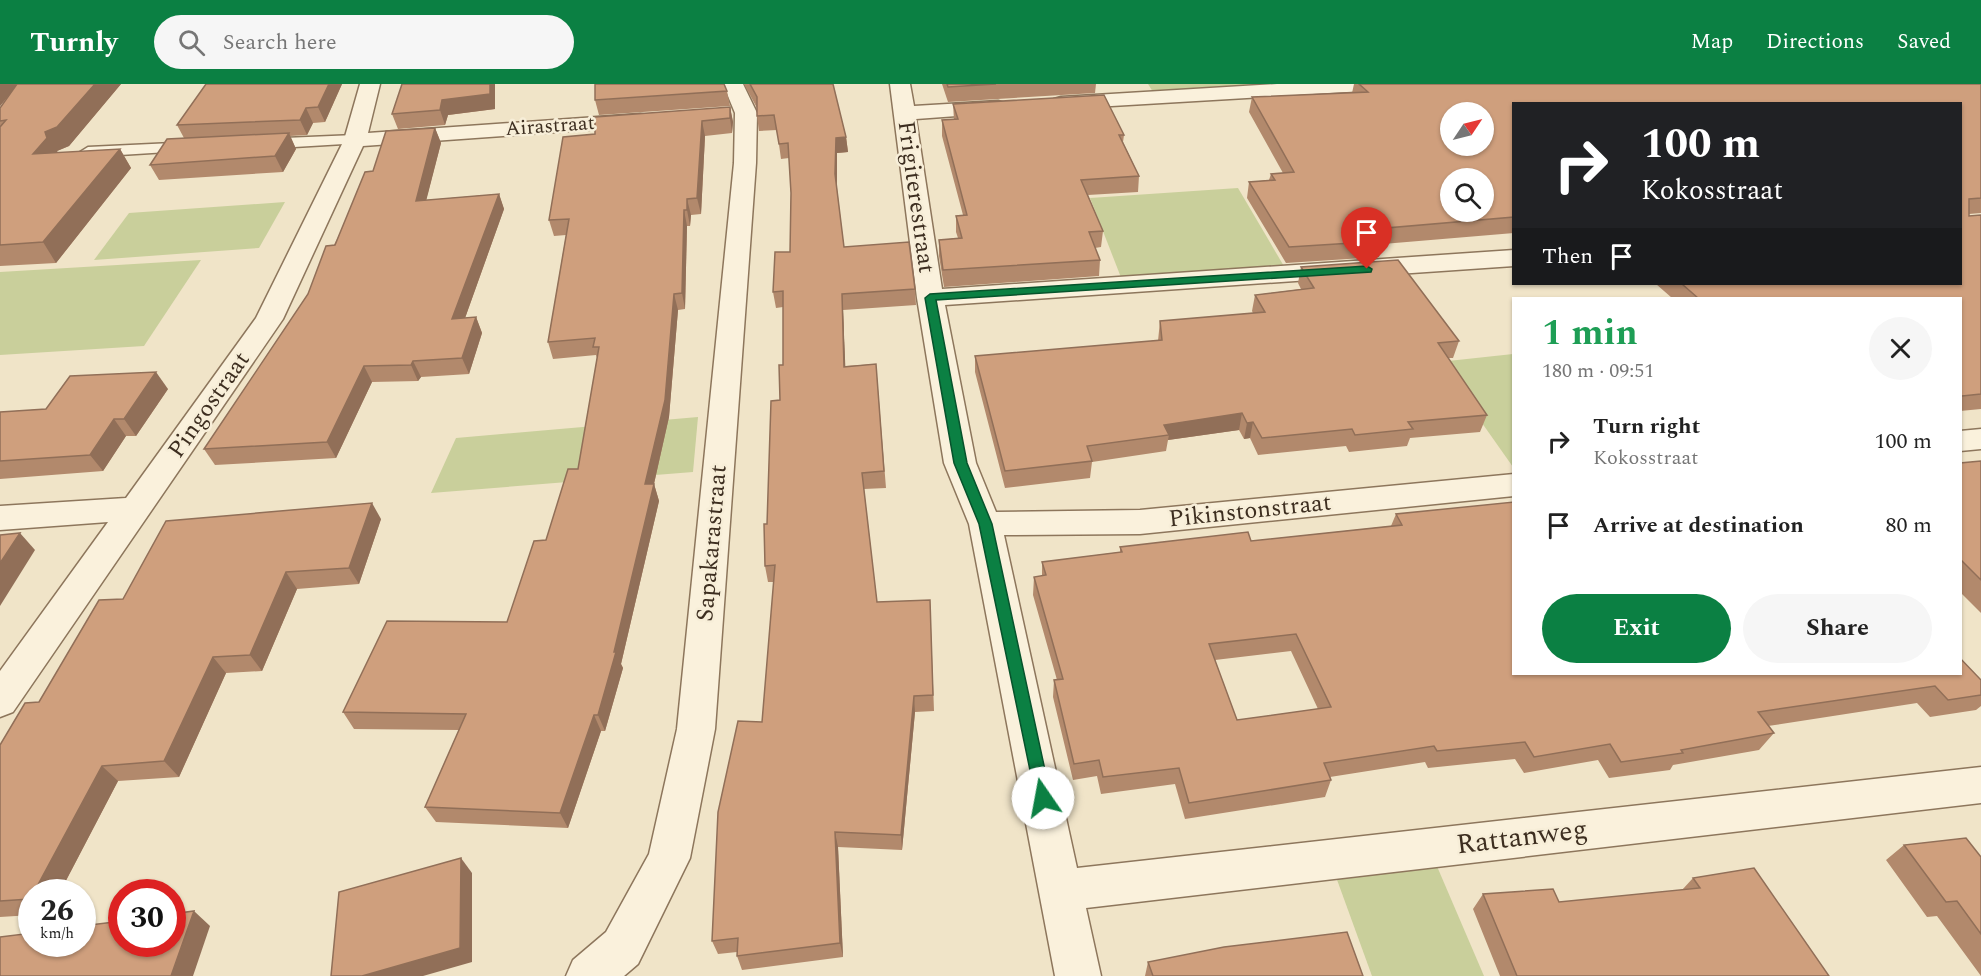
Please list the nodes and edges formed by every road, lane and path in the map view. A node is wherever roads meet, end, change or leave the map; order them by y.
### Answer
1 (370, 84) edge
2 (1381, 84) edge
3 (902, 98) edge
4 (734, 104) edge
5 (663, 118) edge
6 (355, 140) junction
7 (245, 144) edge
8 (209, 146) edge
9 (66, 153) edge
10 (1512, 258) edge
11 (930, 298) junction
12 (1981, 440) edge
13 (1962, 441) edge
14 (1512, 485) edge
15 (134, 509) junction
16 (0, 518) edge
17 (985, 524) junction
18 (0, 701) edge
19 (1981, 785) edge
20 (1062, 890) junction
21 (588, 976) edge
22 (1078, 976) edge

1 - 6 street, Pingostraat
2 - 3 street
3 - 11 street, Frigiterestraat
4 - 21 street, Sapakarastraat
5 - 6 street, Airastraat
6 - 7 lane
6 - 15 street, Pingostraat
8 - 9 lane
10 - 11 street
11 - 17 street, Frigiterestraat
12 - 13 street
14 - 17 street, Pikinstonstraat
15 - 16 street
15 - 18 street, Pingostraat
17 - 20 street, Frigiterestraat
19 - 20 street, Rattanweg
20 - 22 street, Frigiterestraat

